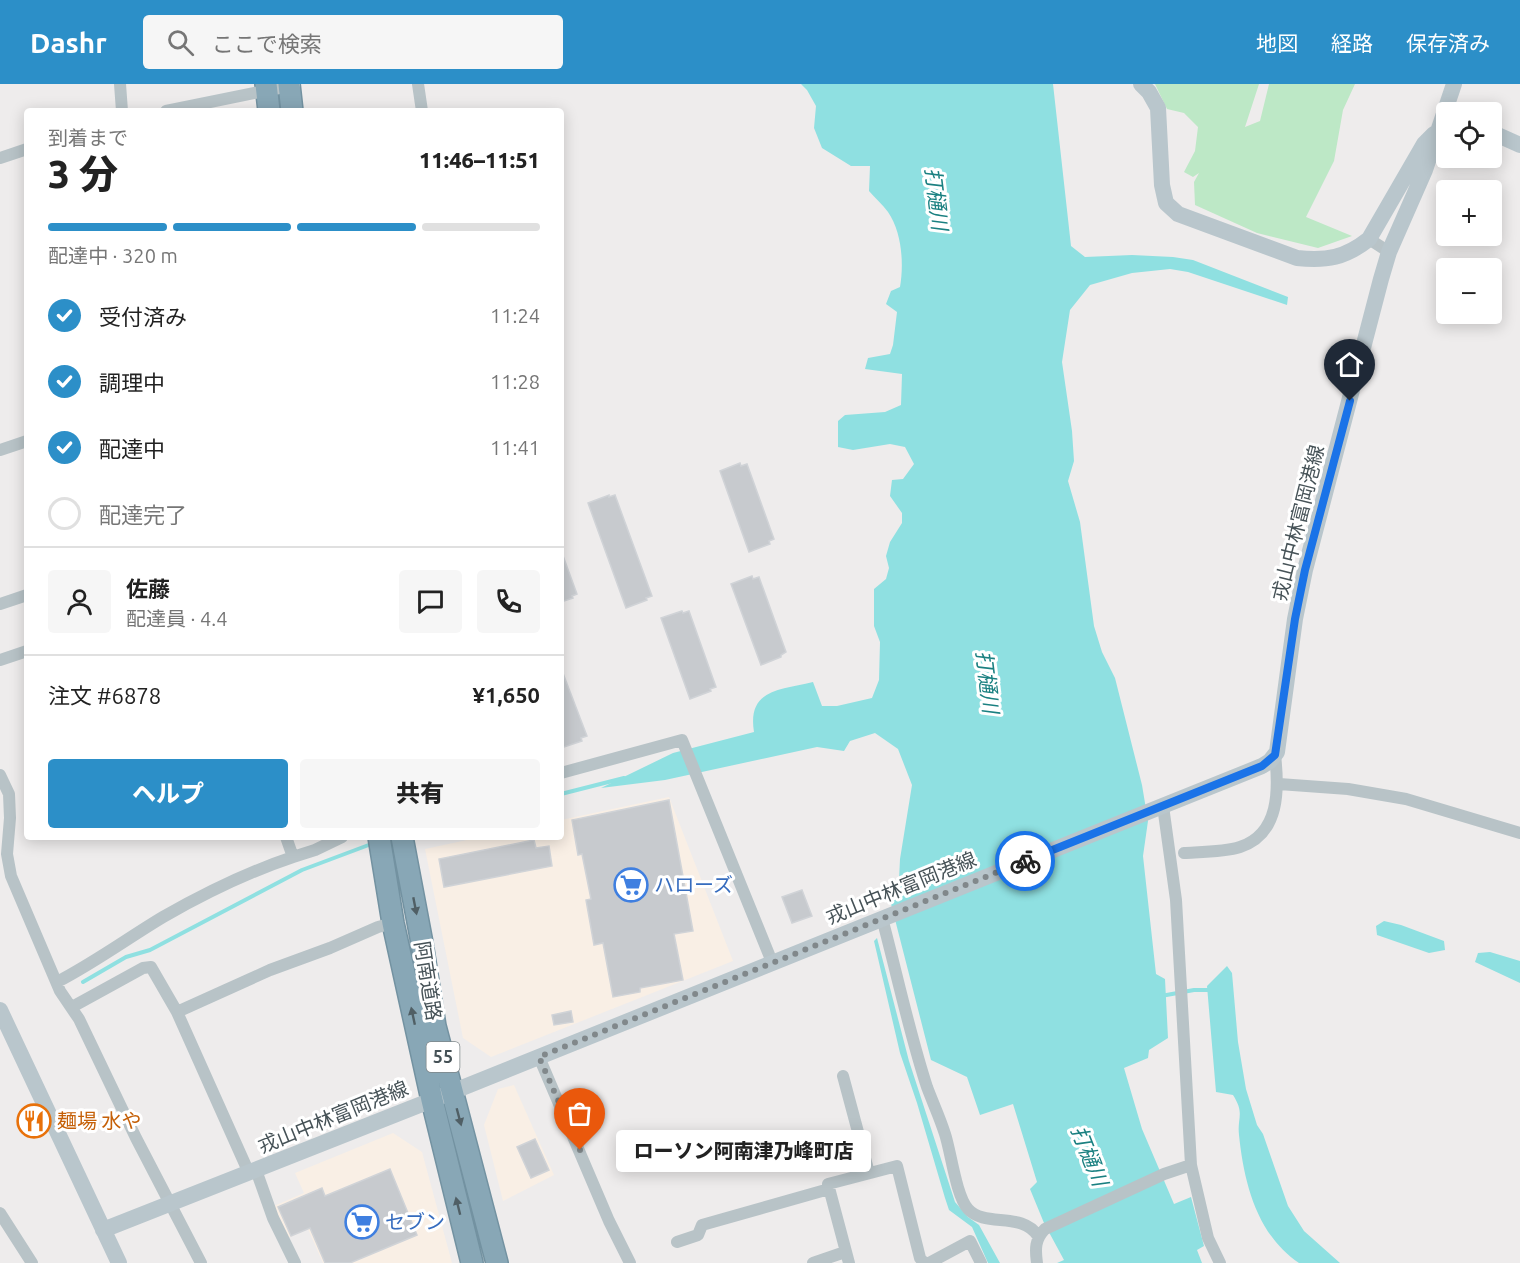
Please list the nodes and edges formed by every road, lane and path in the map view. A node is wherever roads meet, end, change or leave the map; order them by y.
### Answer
1 (120, 84) edge
2 (418, 84) edge
3 (1141, 84) edge
4 (1454, 84) edge
5 (292, 85) edge
6 (267, 95) edge
7 (1449, 102) edge
8 (122, 108) edge
9 (185, 108) edge
10 (292, 108) edge
11 (422, 108) edge
12 (1436, 133) edge
13 (1502, 137) edge
14 (1436, 140) edge
15 (1520, 145) edge
16 (24, 150) edge
17 (0, 159) edge
18 (1369, 239) junction
19 (1389, 252) junction
20 (24, 442) edge
21 (0, 450) edge
22 (24, 595) edge
23 (0, 604) edge
24 (24, 652) edge
25 (0, 660) edge
26 (1275, 755) junction
27 (564, 772) edge
28 (0, 775) edge
29 (1286, 785) junction
30 (1158, 808) junction
31 (1520, 832) edge
32 (287, 840) edge
33 (336, 840) edge
34 (403, 843) edge
35 (380, 846) edge
36 (1184, 853) dead end
37 (293, 857) junction
38 (885, 917) junction
39 (393, 923) junction
40 (772, 962) junction
41 (57, 982) junction
42 (72, 1007) junction
43 (0, 1010) edge
44 (177, 1012) junction
45 (6, 1037) edge
46 (539, 1057) junction
47 (843, 1076) dead end
48 (452, 1091) junction
49 (432, 1100) junction
50 (1191, 1165) junction
51 (253, 1172) junction
52 (869, 1173) junction
53 (829, 1189) junction
54 (168, 1203) junction
55 (0, 1213) edge
56 (103, 1230) junction
57 (1041, 1232) junction
58 (677, 1242) dead end
59 (847, 1257) edge
60 (32, 1263) edge
61 (119, 1263) edge
62 (201, 1263) edge
63 (295, 1263) edge
64 (472, 1263) edge
65 (497, 1263) edge
66 (630, 1263) edge
67 (813, 1263) edge
68 (924, 1263) edge
69 (929, 1263) edge
70 (981, 1263) edge
71 (1037, 1263) edge
72 (1220, 1263) edge

1 - 8 street
2 - 11 street
3 - 18 main road, 戎山中林富岡港線
4 - 7 main road, 戎山中林富岡港線
5 - 6 street
5 - 10 highway
6 - 9 street
12 - 18 main road, 戎山中林富岡港線
13 - 15 main road
14 - 19 main road, 戎山中林富岡港線
16 - 17 street
18 - 19 street
19 - 26 main road, 戎山中林富岡港線
20 - 21 street
22 - 23 street
24 - 25 street
26 - 29 street
26 - 30 main road, 戎山中林富岡港線
27 - 40 street
28 - 41 street
29 - 31 street
29 - 36 street
30 - 38 main road, 戎山中林富岡港線
30 - 50 street
32 - 37 street
33 - 37 street
34 -> 48 highway, 阿南道路 / 55
35 - 39 highway, 阿南道路 / 55
37 - 41 street
38 - 40 main road, 戎山中林富岡港線
38 - 57 street
39 - 44 street
49 -> 39 highway, 阿南道路 / 55
40 - 46 main road, 戎山中林富岡港線
41 - 42 street
42 - 44 street
42 - 54 street
43 - 45 main road
44 - 51 street
45 - 56 main road
46 - 48 main road, 戎山中林富岡港線
46 - 66 street
47 - 52 street
48 - 49 main road, 戎山中林富岡港線
48 -> 65 highway, 阿南道路 / 55
49 - 51 main road, 戎山中林富岡港線
64 -> 49 highway, 阿南道路 / 55
50 - 57 street
50 - 72 street
51 - 54 main road, 戎山中林富岡港線
51 - 63 street
52 - 53 street
52 - 68 street
53 - 58 street
53 - 59 street
54 - 56 main road, 戎山中林富岡港線
54 - 62 street
55 - 60 street
56 - 61 main road
57 - 71 street
59 - 67 street
69 - 70 street

